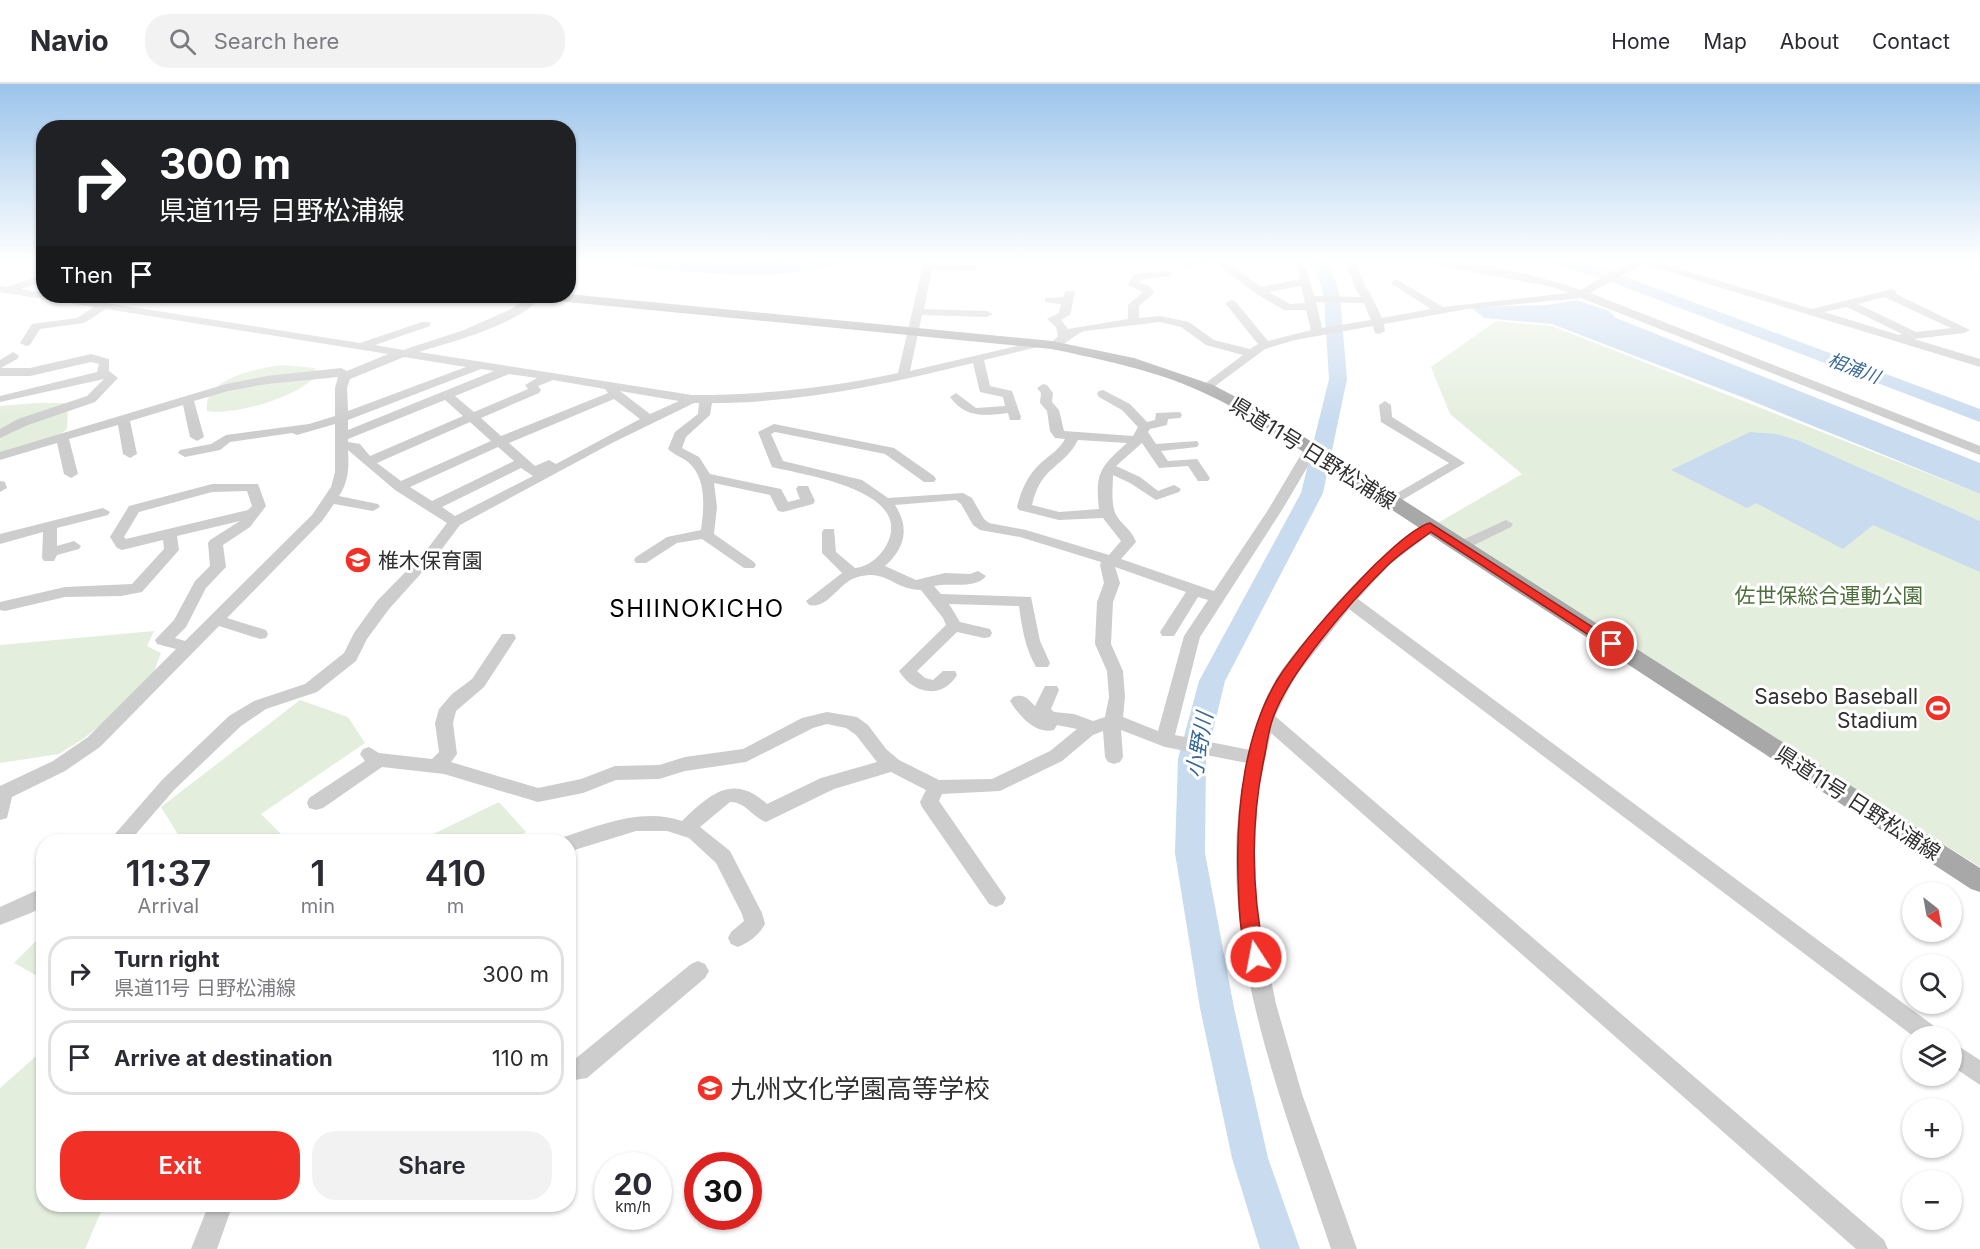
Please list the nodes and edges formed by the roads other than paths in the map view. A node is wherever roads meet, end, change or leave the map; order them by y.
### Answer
1 (89, 315) edge
2 (145, 315) edge
3 (509, 315) edge
4 (755, 315) edge
5 (917, 315) edge
6 (1062, 315) edge
7 (1133, 315) edge
8 (1241, 315) edge
9 (1314, 315) edge
10 (1373, 315) edge
11 (1419, 315) edge
12 (1635, 315) edge
13 (1822, 315) edge
14 (1874, 315) edge
15 (1936, 315) edge
16 (1042, 316) dead end
17 (1059, 316) junction
18 (1133, 322) junction
19 (426, 324) dead end
20 (1377, 326) junction
21 (913, 330) junction
22 (1320, 332) junction
23 (1915, 335) junction
24 (1896, 338) junction
25 (1053, 342) junction
26 (26, 343) dead end
27 (1265, 345) junction
28 (361, 346) junction
29 (1251, 353) junction
30 (403, 354) junction
31 (13, 356) dead end
32 (978, 358) junction
33 (341, 361) junction
34 (1980, 363) edge
35 (482, 364) junction
36 (0, 365) edge
37 (511, 369) junction
38 (0, 372) edge
39 (105, 374) junction
40 (554, 376) junction
41 (903, 377) junction
42 (1043, 388) dead end
43 (1207, 388) junction
44 (612, 389) junction
45 (2, 394) edge
46 (1103, 394) dead end
47 (447, 395) junction
48 (956, 397) dead end
49 (699, 399) junction
50 (188, 401) junction
51 (1385, 405) dead end
52 (3, 412) dead end
53 (1176, 415) dead end
54 (471, 417) junction
55 (644, 417) junction
56 (341, 418) junction
57 (123, 420) junction
58 (320, 425) junction
59 (1127, 426) dead end
60 (1174, 430) dead end
61 (297, 431) dead end
62 (864, 432) dead end
63 (1081, 432) junction
64 (1142, 432) junction
65 (0, 434) edge
66 (197, 437) dead end
67 (62, 438) junction
68 (343, 441) junction
69 (500, 442) junction
70 (854, 444) junction
71 (1192, 444) dead end
72 (1152, 448) junction
73 (1311, 449) junction
74 (1980, 451) edge
75 (185, 453) dead end
76 (130, 454) dead end
77 (0, 456) edge
78 (368, 462) junction
79 (522, 462) junction
80 (1109, 468) junction
81 (70, 474) dead end
82 (928, 475) dead end
83 (704, 476) junction
84 (1203, 478) dead end
85 (400, 487) junction
86 (803, 489) dead end
87 (1174, 489) dead end
88 (332, 499) junction
89 (885, 502) junction
90 (1392, 502) junction
91 (373, 507) dead end
92 (432, 507) junction
93 (103, 512) dead end
94 (254, 513) junction
95 (1108, 513) junction
96 (455, 522) junction
97 (1506, 525) dead end
98 (50, 526) junction
99 (1430, 526) junction
100 (829, 532) dead end
101 (169, 533) junction
102 (707, 534) junction
103 (0, 540) edge
104 (1466, 544) junction
105 (74, 546) dead end
106 (641, 560) dead end
107 (1112, 561) junction
108 (749, 565) dead end
109 (875, 567) junction
110 (851, 573) junction
111 (978, 576) dead end
112 (924, 584) junction
113 (1195, 590) junction
114 (1217, 598) junction
115 (936, 599) junction
116 (1348, 600) junction
117 (814, 601) dead end
118 (5, 606) dead end
119 (216, 620) junction
120 (954, 626) junction
121 (1168, 632) dead end
122 (984, 633) dead end
123 (260, 634) dead end
124 (508, 638) dead end
125 (188, 647) junction
126 (1042, 663) dead end
127 (948, 675) dead end
128 (1052, 690) dead end
129 (1019, 701) dead end
130 (1266, 718) junction
131 (1114, 721) junction
132 (1087, 730) junction
133 (1168, 741) junction
134 (1114, 757) dead end
135 (1250, 757) junction
136 (893, 765) junction
137 (436, 766) junction
138 (937, 787) junction
139 (1, 793) edge
140 (316, 803) dead end
141 (0, 813) edge
142 (686, 829) junction
143 (124, 834) edge
144 (576, 842) edge
145 (1980, 881) edge
146 (996, 898) dead end
147 (36, 900) edge
148 (0, 916) edge
149 (738, 938) dead end
150 (698, 971) dead end
151 (1917, 1026) edge
152 (1962, 1060) edge
153 (576, 1070) edge
154 (1980, 1074) edge
155 (217, 1212) edge
156 (204, 1249) edge
157 (1344, 1249) edge
158 (1875, 1249) edge

1 - 26 street
2 - 33 street
3 - 30 street
4 - 21 main road, 県道11号 日野松浦線
5 - 21 street
6 - 17 street
7 - 18 street
8 - 27 street
9 - 22 street
10 - 20 street
11 - 20 street
12 - 74 street
13 - 24 street
14 - 23 street
15 - 23 street
16 - 17 street
17 - 25 street
18 - 25 street
18 - 29 street
19 - 28 street
20 - 22 street
21 - 25 main road, 県道11号 日野松浦線
21 - 41 street
22 - 27 street
23 - 24 street
24 - 34 street
25 - 32 street
25 - 43 main road, 県道11号 日野松浦線
27 - 29 street
28 - 30 street
28 - 33 street
29 - 43 street
30 - 33 street
30 - 35 street
31 - 36 street
32 - 41 street
32 - 48 street
33 - 50 street
33 - 56 street
35 - 37 street
35 - 56 street
37 - 40 street
37 - 47 street
38 - 39 street
39 - 45 street
39 - 65 street
40 - 44 street
40 - 54 street
41 - 49 street
42 - 63 street
43 - 73 main road, 県道11号 日野松浦線
44 - 49 street
44 - 55 street
44 - 69 street
45 - 52 street
46 - 64 street
47 - 54 street
47 - 68 street
49 - 55 street
49 - 83 street
50 - 57 street
50 - 66 street
51 - 90 street
53 - 64 street
54 - 69 street
54 - 78 street
55 - 79 street
55 - 96 street
56 - 58 street
56 - 68 street
57 - 67 street
57 - 76 street
58 - 61 street
58 - 75 street
59 - 64 street
60 - 64 street
62 - 70 street
63 - 64 street
63 - 95 street
64 - 72 street
64 - 80 street
67 - 77 street
67 - 81 street
68 - 78 street
68 - 88 street
69 - 79 street
69 - 85 street
70 - 82 street
70 - 89 street
71 - 72 street
72 - 84 street
73 - 90 main road, 県道11号 日野松浦線
73 - 114 street
78 - 85 street
79 - 92 street
80 - 87 street
80 - 95 street
83 - 86 street
83 - 102 street
85 - 92 street
88 - 91 street
88 - 119 street
89 - 107 street
89 - 109 street
90 - 99 main road, 県道11号 日野松浦線
92 - 96 street
93 - 98 street
94 - 101 street
94 - 101 street
94 - 125 street
95 - 107 street
96 - 143 street
97 - 104 street
98 - 103 street
98 - 105 street
99 - 104 main road, 県道11号 日野松浦線
99 - 116 street
100 - 110 street
101 - 118 street
102 - 106 street
102 - 108 street
104 - 145 main road, 県道11号 日野松浦線
107 - 113 street
107 - 131 street
109 - 110 street
109 - 112 street
110 - 117 street
111 - 112 street
112 - 115 street
113 - 114 street
113 - 121 street
114 - 133 street
115 - 120 street
115 - 126 street
116 - 130 street
116 - 151 street
119 - 123 street
119 - 125 street
120 - 122 street
120 - 127 street
124 - 137 street
125 - 139 street
128 - 132 street
129 - 132 street
130 - 135 street
130 - 158 street
131 - 132 street
131 - 133 street
131 - 134 street
132 - 138 street
133 - 135 street
135 - 157 street
136 - 137 street
136 - 138 street
136 - 142 street
137 - 140 street
138 - 146 street
139 - 141 street
142 - 144 street
142 - 149 street
147 - 148 street
150 - 153 street
152 - 154 street
155 - 156 street

